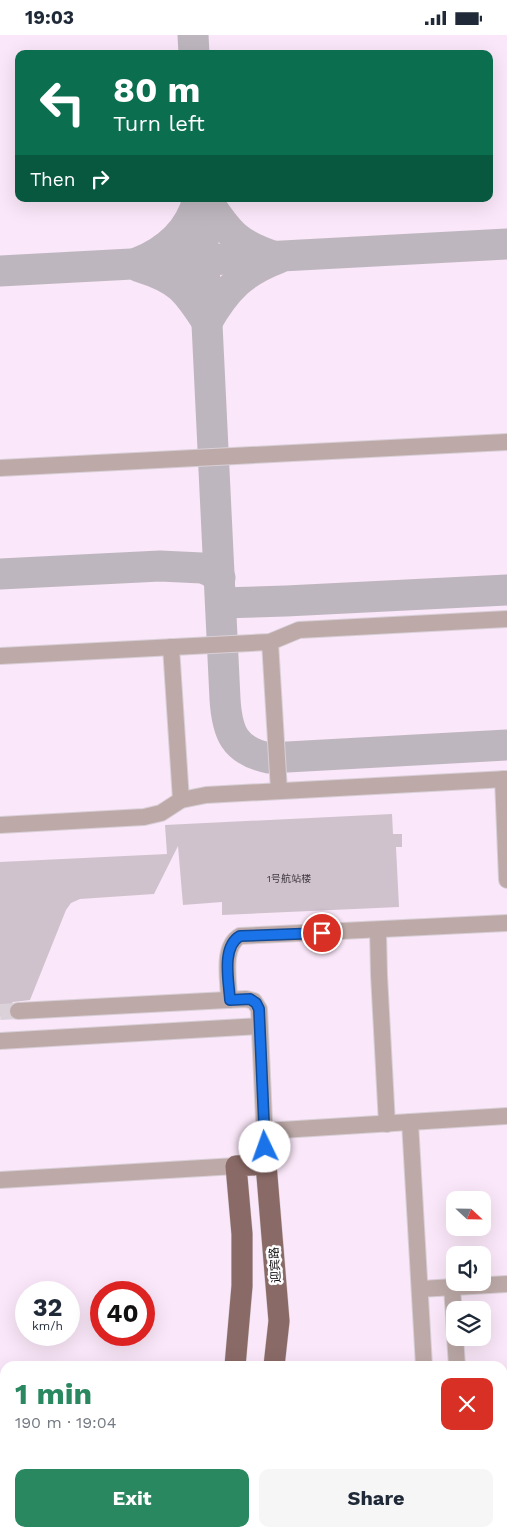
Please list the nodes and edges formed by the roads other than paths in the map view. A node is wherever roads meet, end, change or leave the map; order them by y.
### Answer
1 (507, 442) edge
2 (0, 468) edge
3 (507, 619) edge
4 (270, 642) junction
5 (171, 647) junction
6 (0, 656) edge
7 (505, 779) edge
8 (279, 791) junction
9 (181, 800) junction
10 (0, 825) edge
11 (507, 879) edge
12 (507, 923) edge
13 (378, 931) junction
14 (230, 1000) junction
15 (18, 1011) tunnel mouth
16 (259, 1026) junction
17 (0, 1041) edge
18 (507, 1116) edge
19 (410, 1122) junction
20 (387, 1124) junction
21 (264, 1131) junction
22 (266, 1164) junction
23 (236, 1166) junction
24 (0, 1180) edge
25 (507, 1284) edge
26 (491, 1285) edge
27 (446, 1287) edge
28 (420, 1289) junction
29 (456, 1346) edge
30 (235, 1361) edge
31 (275, 1361) edge
32 (424, 1361) edge
33 (457, 1361) edge

1 - 2 street
3 - 4 street
4 - 5 street
4 - 8 street
5 - 6 street
5 - 9 street
7 - 8 street
7 - 11 street
8 - 9 street
9 - 10 street
12 - 13 street
13 - 14 street
13 - 20 street
14 - 15 street
14 - 16 street
16 - 17 street
16 - 21 street
18 - 19 street
19 - 20 street
19 - 28 street
20 - 21 street
21 - 22 street
22 - 23 main road
22 - 31 main road, 迎宾路
23 - 24 street
23 - 30 main road
25 - 26 street
27 - 28 street
28 - 32 street
29 - 33 street

